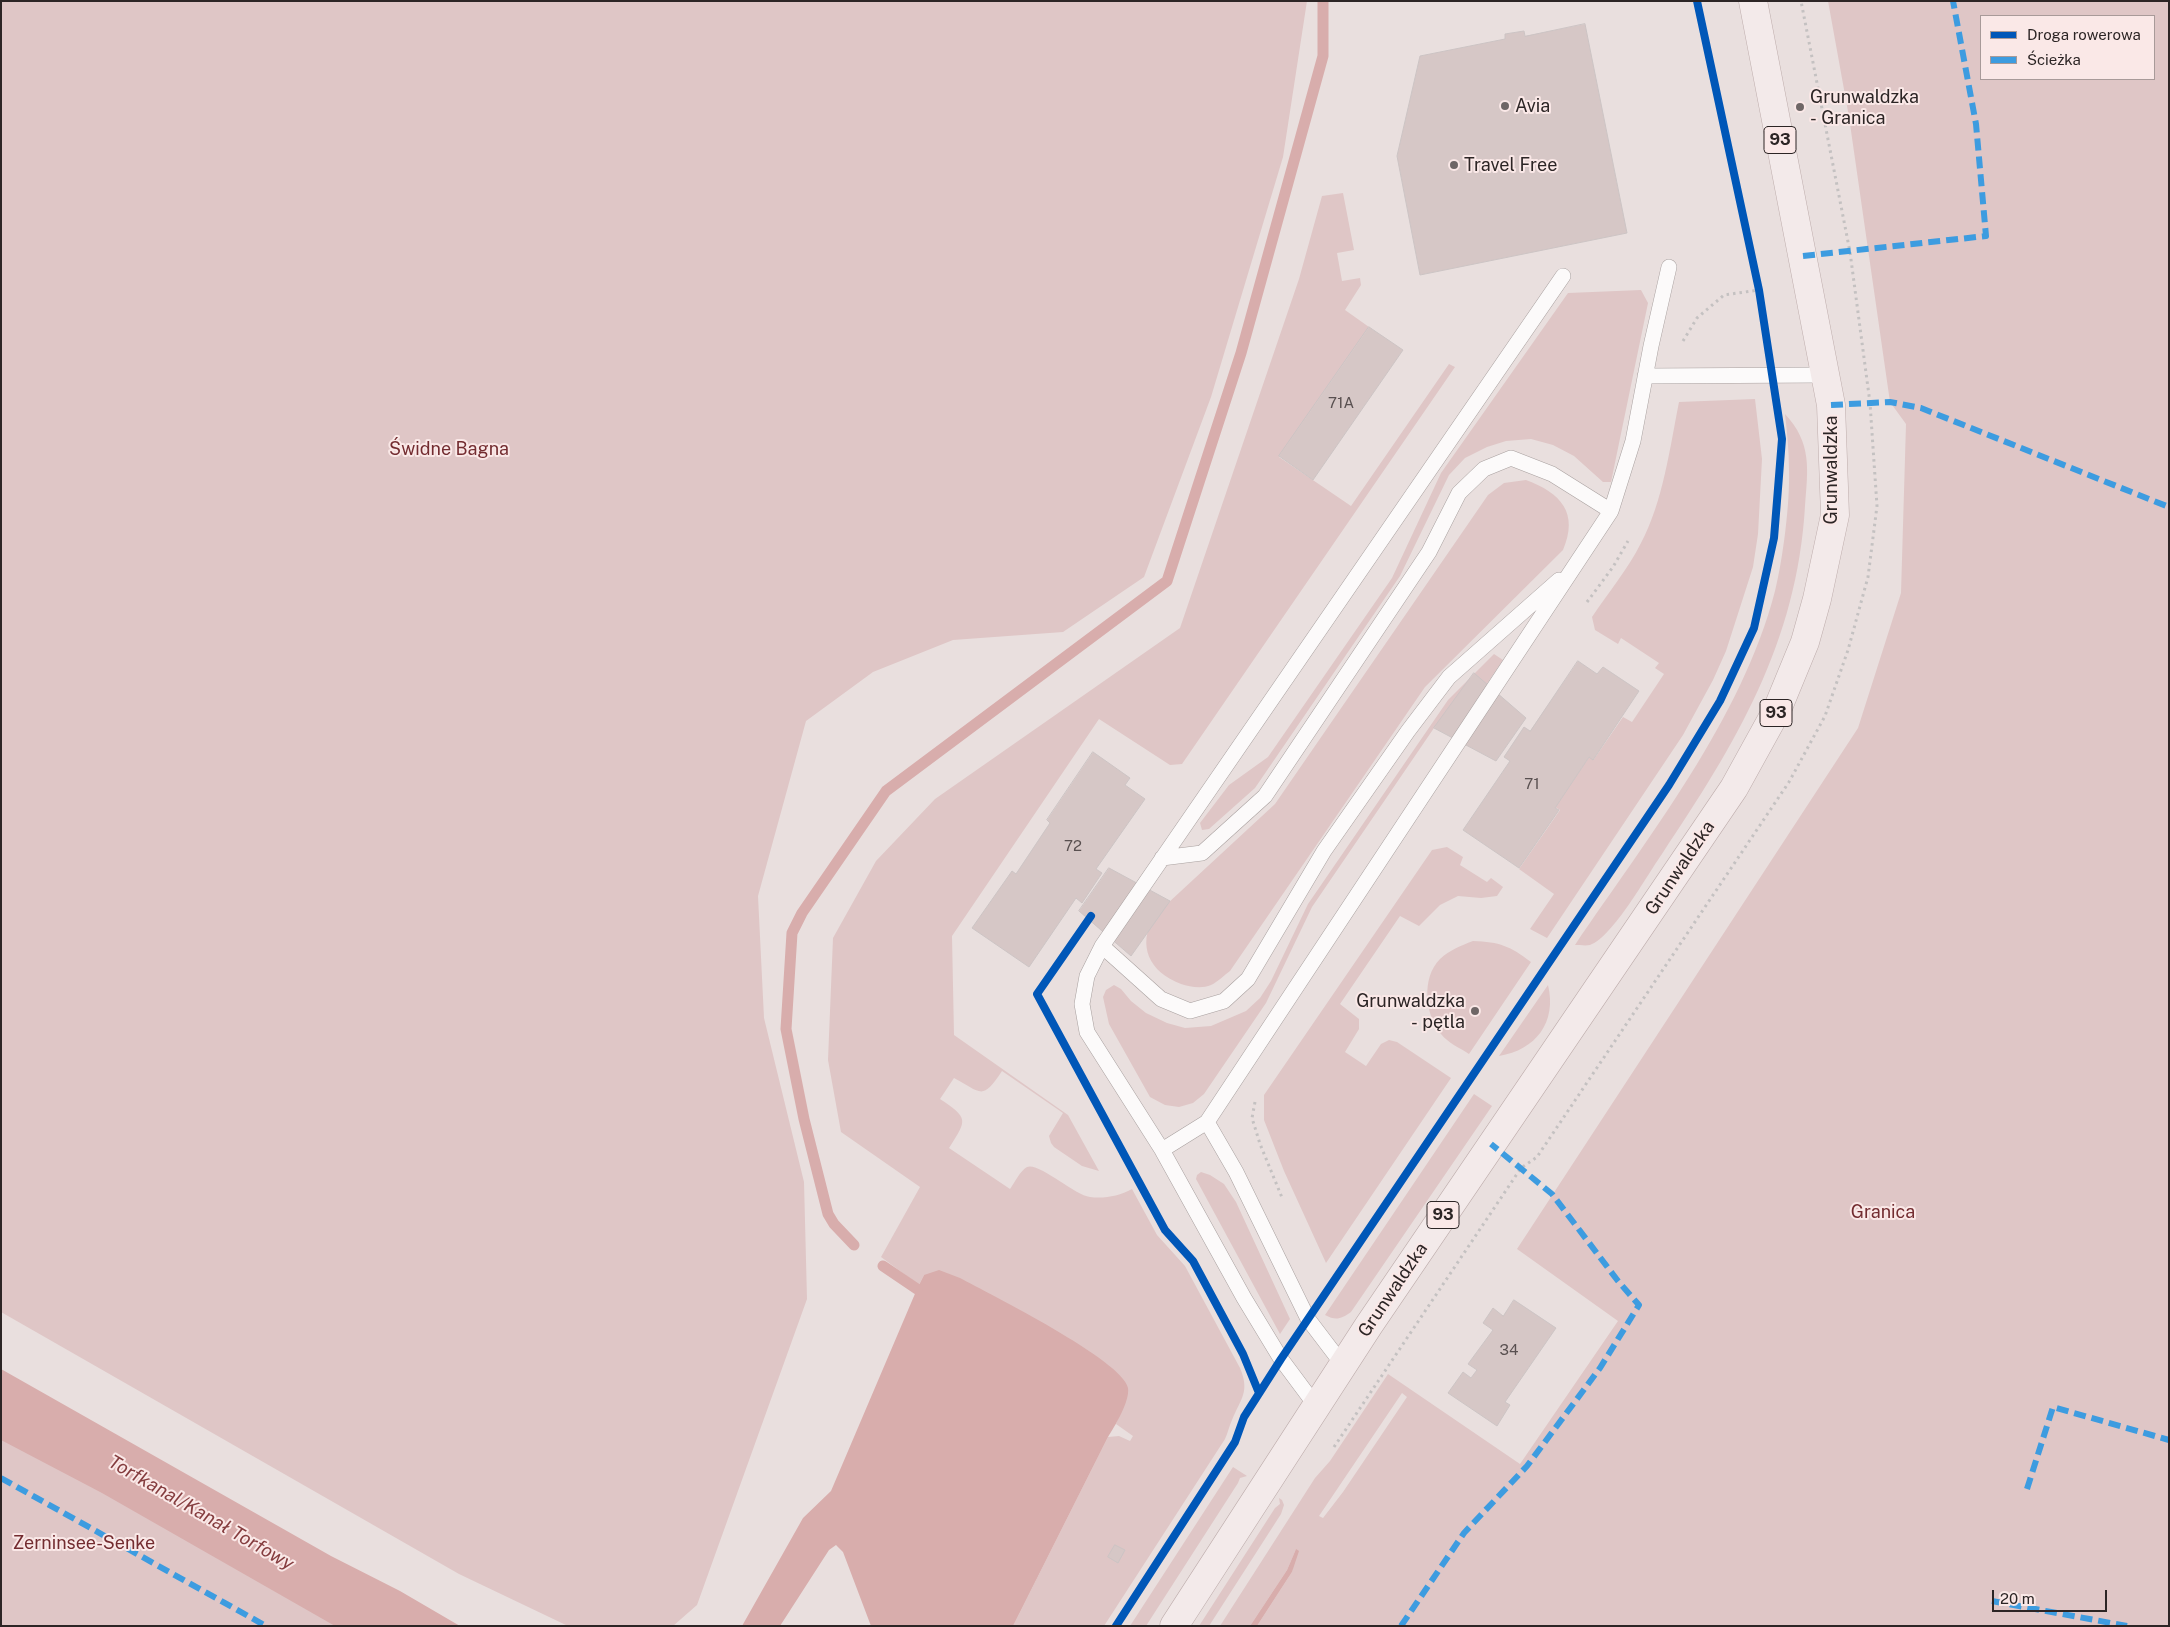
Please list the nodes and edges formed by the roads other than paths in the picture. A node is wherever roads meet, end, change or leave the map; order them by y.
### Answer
1 (1753, 1) edge
2 (1669, 267) dead end
3 (1563, 276) dead end
4 (1826, 375) junction
5 (1645, 376) junction
6 (1611, 511) junction
7 (1576, 566) junction
8 (1162, 858) junction
9 (1102, 946) junction
10 (1207, 1122) junction
11 (1162, 1150) junction
12 (1343, 1365) junction
13 (1316, 1406) junction
14 (1174, 1626) edge

1 - 4 main road, Grunwaldzka / 93
2 - 5 lane
3 - 8 lane
4 - 5 lane
4 - 12 main road, Grunwaldzka / 93
5 - 6 lane
6 - 7 lane
6 - 8 lane
7 - 9 lane
7 - 10 lane
8 - 9 lane
9 - 11 lane
10 - 11 lane
10 - 12 lane
11 - 13 lane
12 - 13 main road, Grunwaldzka / 93
13 - 14 main road, Grunwaldzka / 93

